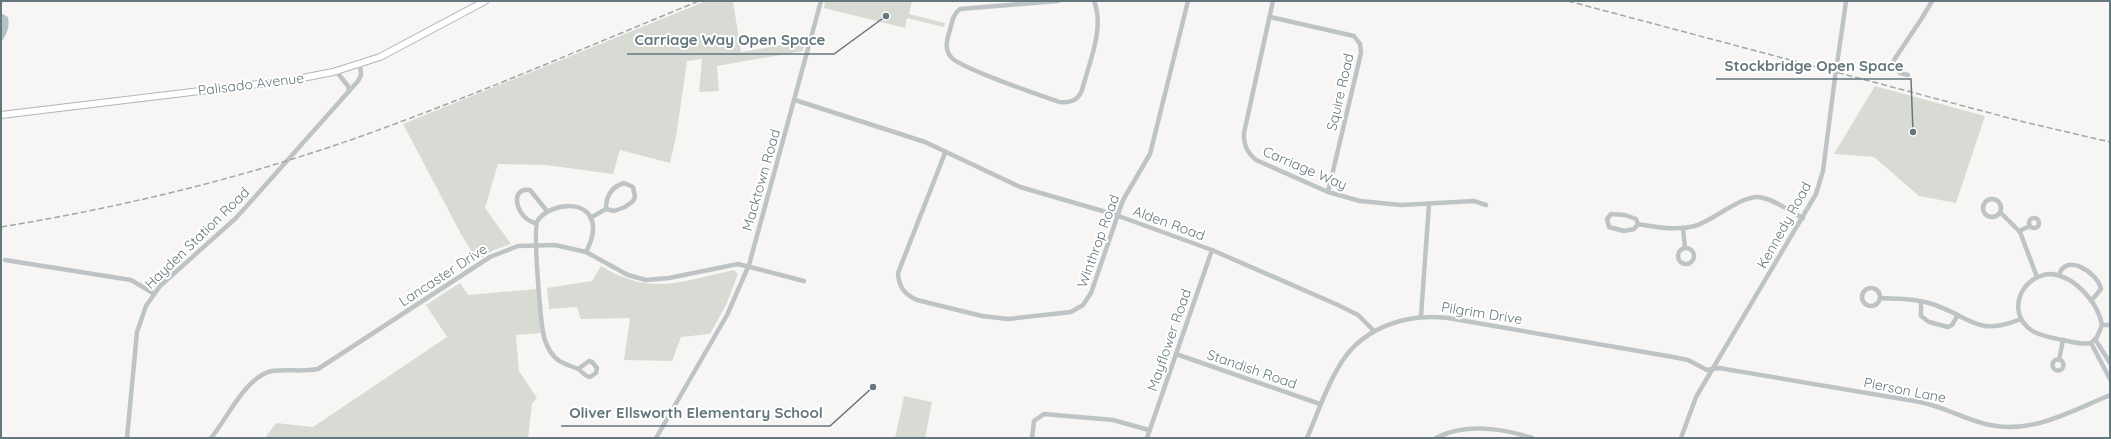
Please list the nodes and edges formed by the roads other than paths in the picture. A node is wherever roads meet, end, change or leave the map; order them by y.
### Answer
1 (485, 1) edge
2 (821, 1) edge
3 (1058, 1) edge
4 (1094, 1) edge
5 (1188, 1) edge
6 (1273, 1) edge
7 (1846, 1) edge
8 (1932, 1) edge
9 (1270, 17) junction
10 (360, 64) junction
11 (336, 71) junction
12 (1908, 75) dead end
13 (349, 92) junction
14 (795, 100) junction
15 (1, 115) edge
16 (945, 153) junction
17 (1328, 192) junction
18 (1429, 204) junction
19 (1486, 205) dead end
20 (606, 210) junction
21 (547, 211) junction
22 (2001, 213) junction
23 (1118, 216) junction
24 (590, 218) junction
25 (1803, 218) junction
26 (536, 224) junction
27 (1638, 224) junction
28 (2030, 226) dead end
29 (1683, 228) junction
30 (2019, 231) junction
31 (536, 244) junction
32 (1685, 248) dead end
33 (1212, 250) junction
34 (586, 252) junction
35 (5, 260) dead end
36 (749, 265) junction
37 (2059, 276) junction
38 (2037, 277) junction
39 (804, 281) dead end
40 (154, 293) junction
41 (1880, 298) junction
42 (2091, 300) junction
43 (1921, 301) junction
44 (1958, 315) junction
45 (1421, 316) junction
46 (2021, 319) junction
47 (2102, 325) junction
48 (2110, 325) edge
49 (1374, 331) junction
50 (2095, 339) junction
51 (2063, 340) junction
52 (2091, 343) junction
53 (1176, 354) junction
54 (2059, 360) dead end
55 (2110, 363) edge
56 (578, 369) dead end
57 (1712, 369) junction
58 (2110, 379) edge
59 (2110, 396) edge
60 (1320, 404) junction
61 (1149, 430) junction
62 (127, 438) edge
63 (211, 438) edge
64 (656, 438) edge
65 (1032, 438) edge
66 (1146, 438) edge
67 (1307, 438) edge
68 (1436, 438) edge
69 (1532, 438) edge
70 (1680, 438) edge

1 - 10 main road, Palisado Avenue
2 - 14 street, Macktown Road
3 - 4 street
5 - 23 street, Winthrop Road
6 - 9 street, Carriage Way
7 - 25 street, Kennedy Road, bridge
8 - 12 street
9 - 17 street, Carriage Way
9 - 17 street, Squire Road
10 - 11 main road, Palisado Avenue
10 - 13 street, Hayden Station Road
11 - 13 street
11 - 15 main road, Palisado Avenue
13 - 40 street, Hayden Station Road
14 - 16 street, Alden Road
14 - 36 street, Macktown Road
16 - 23 street, Alden Road
16 - 23 street, Winthrop Road
17 - 18 street, Carriage Way
18 - 19 street, Carriage Way
18 - 45 street
20 - 20 street
20 - 24 street
21 - 24 street
21 - 26 street
21 - 26 street
22 - 22 street
22 - 30 street
23 - 33 street, Alden Road
24 - 34 street
25 - 29 street
25 - 57 street, Kennedy Road
26 - 31 street
27 - 27 street
27 - 29 street
28 - 30 street
29 - 32 street
30 - 38 street
31 - 34 street, Lancaster Drive
31 - 56 street
31 - 63 street, Lancaster Drive
33 - 49 street, Alden Road
33 - 53 street, Mayflower Road
34 - 36 street, Lancaster Drive
35 - 40 street
36 - 39 street, Lancaster Drive
36 - 64 street, Macktown Road
37 - 38 street
37 - 42 street
37 - 42 street
38 - 46 street
40 - 62 street, Hayden Station Road
41 - 41 street
41 - 43 street
42 - 47 street
43 - 44 street
43 - 44 street
44 - 46 street
45 - 49 street, Pilgrim Drive
45 - 57 street, Pilgrim Drive
46 - 51 street
47 - 48 street
47 - 50 street
49 - 60 street, Pilgrim Drive
50 - 52 street
50 - 55 street
51 - 52 street
51 - 54 street
52 - 58 street
53 - 60 street, Standish Road
53 - 61 street, Mayflower Road
57 - 59 street, Pierson Lane
57 - 70 street, Kennedy Road
60 - 67 street, Pilgrim Drive
61 - 65 street
61 - 66 street, Mayflower Road
68 - 69 street

